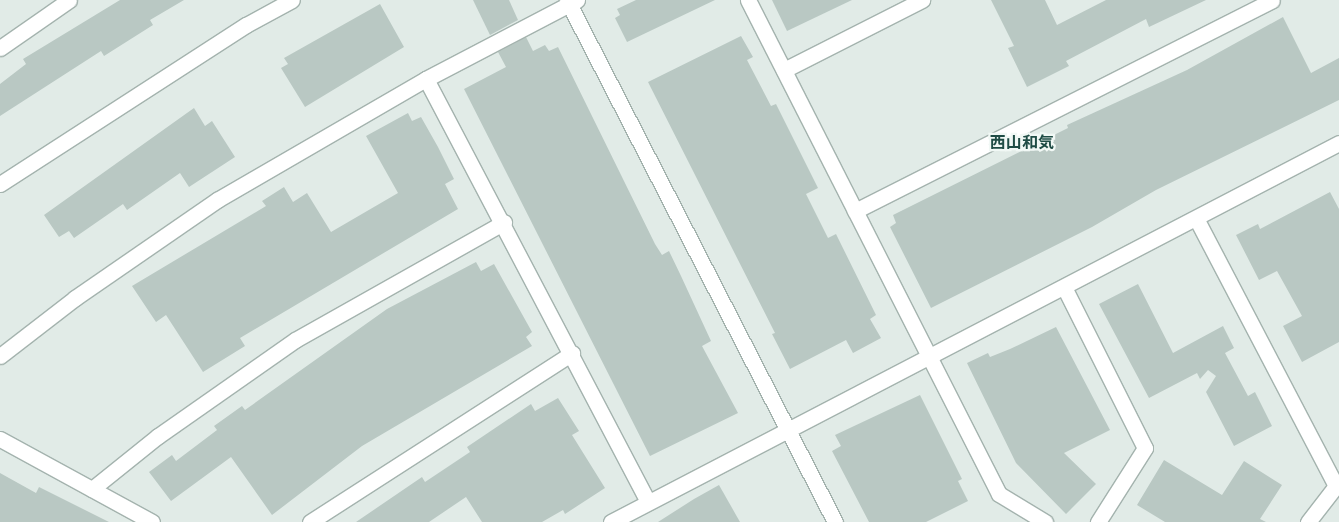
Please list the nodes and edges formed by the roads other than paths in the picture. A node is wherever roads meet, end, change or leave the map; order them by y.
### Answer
1 (69, 0) edge
2 (292, 0) edge
3 (748, 0) edge
4 (922, 0) edge
5 (1272, 0) edge
6 (571, 1) edge
7 (0, 48) edge
8 (784, 70) junction
9 (426, 79) junction
10 (1339, 143) edge
11 (0, 184) edge
12 (855, 211) junction
13 (1196, 220) junction
14 (504, 222) junction
15 (1064, 287) junction
16 (572, 353) junction
17 (0, 356) edge
18 (929, 356) junction
19 (788, 430) junction
20 (0, 439) edge
21 (1337, 483) edge
22 (92, 489) junction
23 (648, 500) junction
24 (152, 522) edge
25 (310, 522) edge
26 (611, 522) edge
27 (835, 522) edge
28 (1045, 522) edge
29 (1098, 522) edge
30 (1308, 522) edge

1 - 7 street
2 - 11 street
3 - 8 street
4 - 8 street
5 - 12 street
6 - 9 street
6 - 19 street
8 - 12 street
9 - 14 street
9 - 17 street
10 - 13 street
12 - 18 street
13 - 15 street
13 - 21 street
14 - 16 street
14 - 22 street
15 - 18 street
15 - 29 street
16 - 23 street
16 - 25 street
18 - 19 street
18 - 28 street
19 - 23 street
19 - 27 street
20 - 22 street
21 - 30 street
22 - 24 street
23 - 26 street

